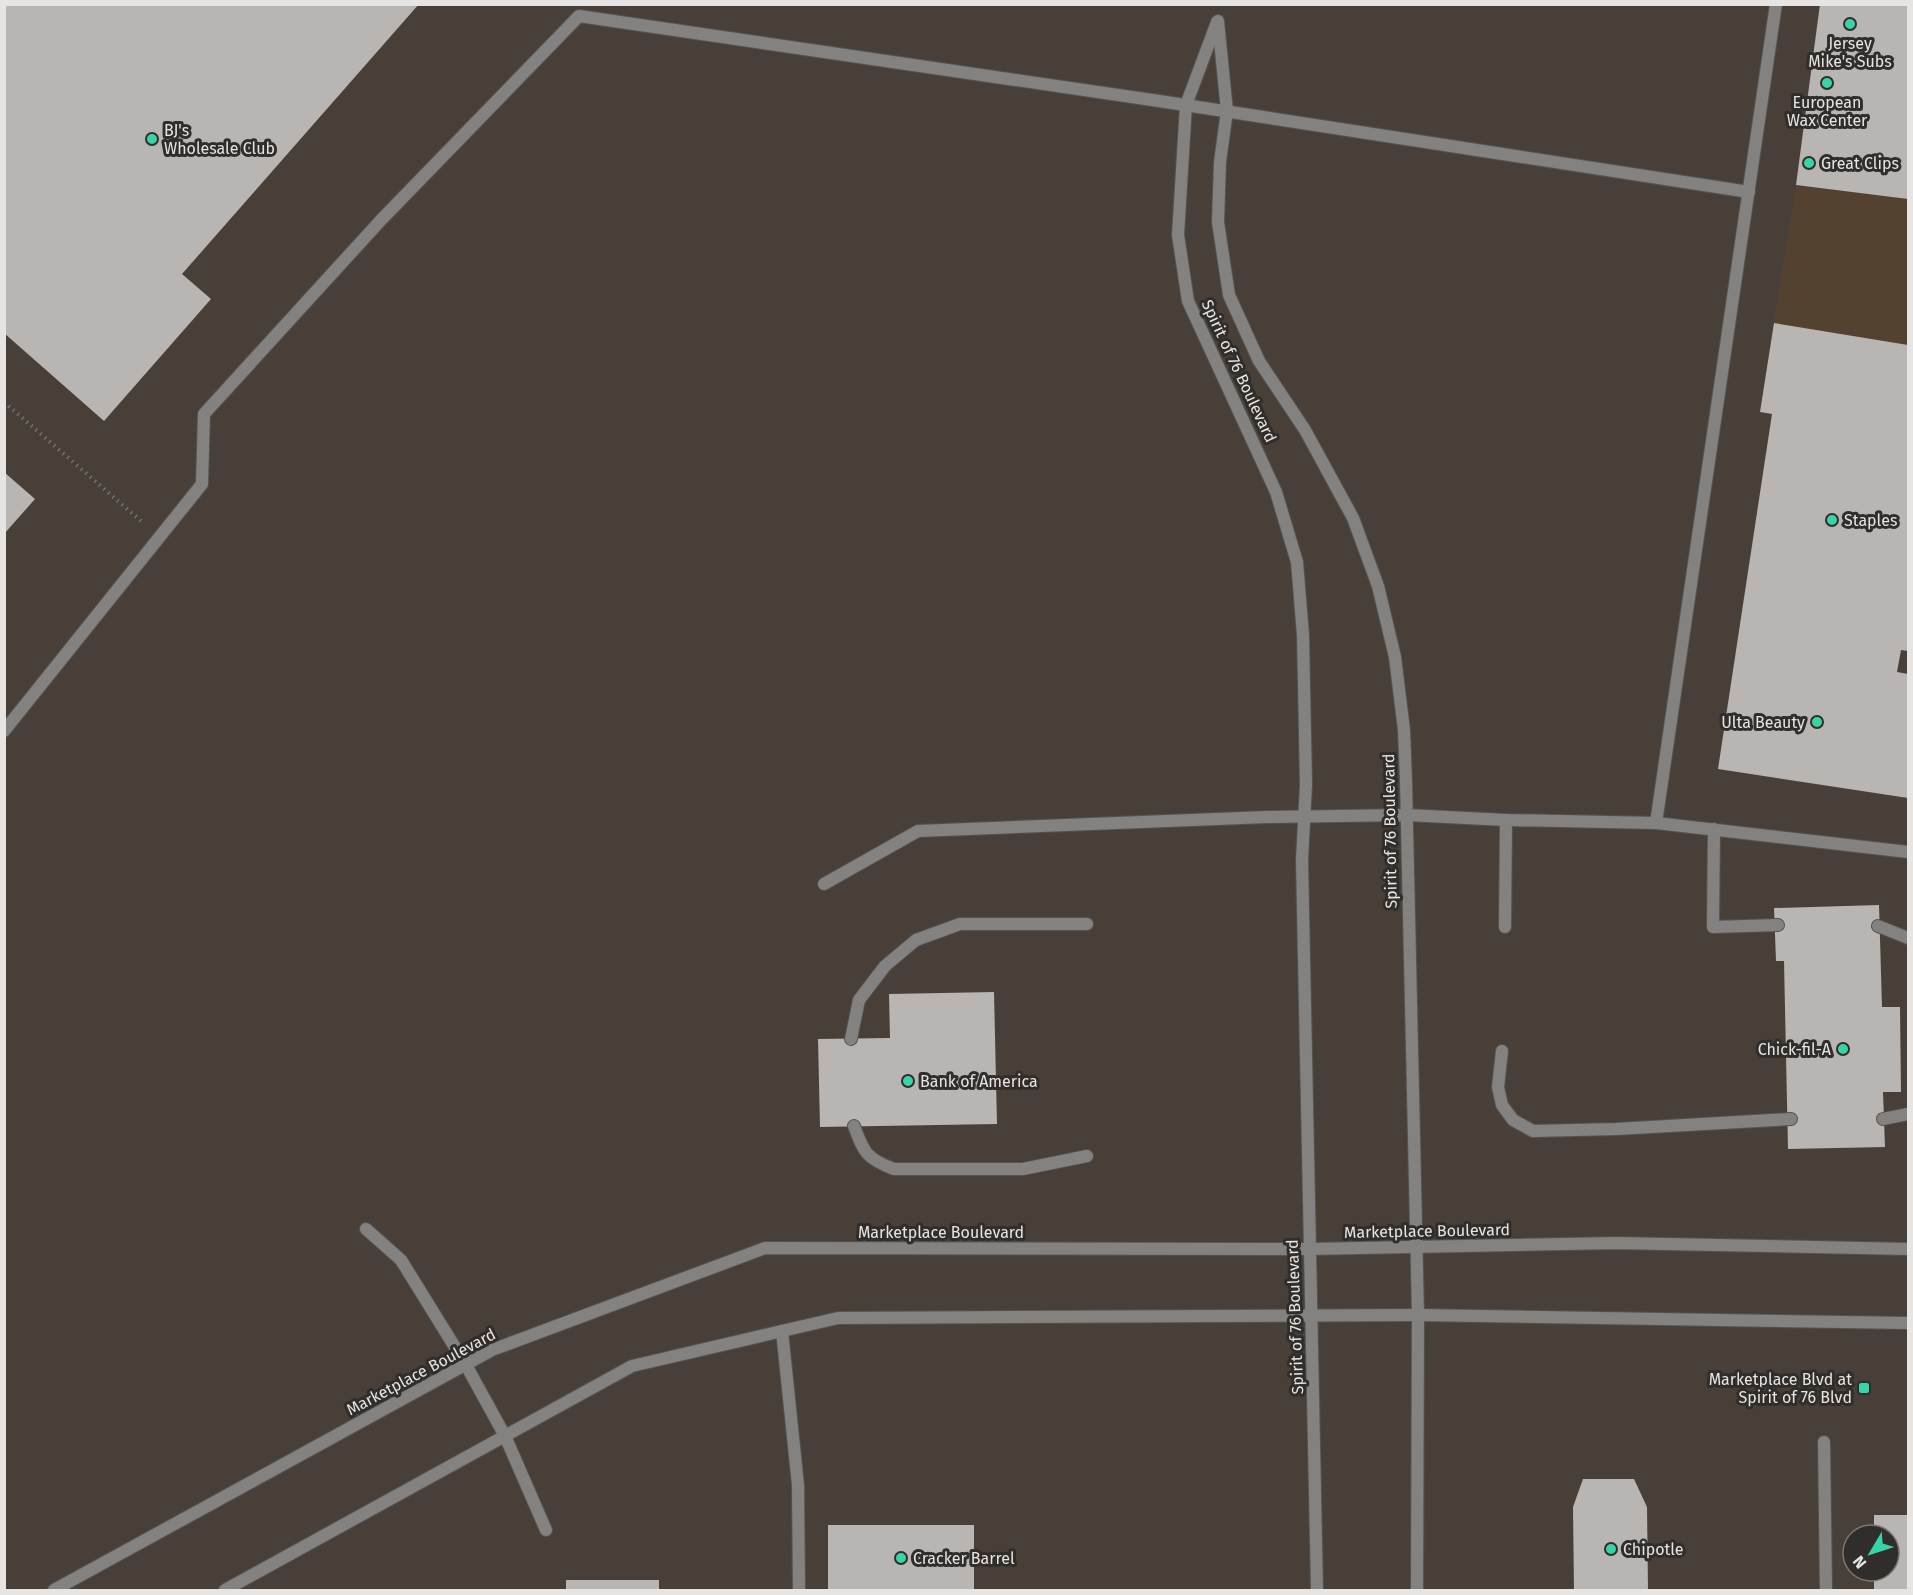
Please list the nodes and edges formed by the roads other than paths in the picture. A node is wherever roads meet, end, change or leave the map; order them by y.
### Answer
1 (1776, 4) edge
2 (1186, 105) junction
3 (1227, 111) junction
4 (1749, 192) junction
5 (4, 731) edge
6 (1407, 815) junction
7 (1304, 816) junction
8 (1506, 820) junction
9 (1656, 822) junction
10 (1714, 829) junction
11 (1908, 852) edge
12 (824, 884) dead end
13 (1087, 924) dead end
14 (1778, 925) dead end
15 (1878, 926) dead end
16 (1505, 927) dead end
17 (1908, 938) edge
18 (851, 1039) dead end
19 (1502, 1051) dead end
20 (1908, 1114) edge
21 (1791, 1119) dead end
22 (1883, 1119) dead end
23 (854, 1126) dead end
24 (1087, 1156) dead end
25 (366, 1229) dead end
26 (1416, 1247) junction
27 (1309, 1249) junction
28 (1908, 1249) edge
29 (1418, 1315) junction
30 (1312, 1316) junction
31 (1908, 1323) edge
32 (782, 1331) junction
33 (466, 1365) junction
34 (505, 1436) junction
35 (1824, 1442) dead end
36 (546, 1530) dead end
37 (54, 1590) edge
38 (225, 1590) edge
39 (799, 1590) edge
40 (1317, 1590) edge
41 (1417, 1590) edge
42 (1826, 1590) edge

1 - 4 street
2 - 3 street
2 - 3 street, Spirit of 76 Boulevard
2 - 5 street
2 - 7 street, Spirit of 76 Boulevard
3 - 4 street
3 - 6 street, Spirit of 76 Boulevard
4 - 9 street
6 - 7 street
6 - 8 street
6 - 26 street, Spirit of 76 Boulevard
7 - 12 street
7 - 27 street, Spirit of 76 Boulevard
8 - 9 street
8 - 16 street
9 - 10 street
10 - 11 street
10 - 14 street
13 - 18 street
15 - 17 street
19 - 21 street
20 - 22 street
23 - 24 street
25 - 33 street
26 - 27 street, Marketplace Boulevard
26 - 28 street, Marketplace Boulevard
26 - 29 street, Spirit of 76 Boulevard
27 - 30 street, Spirit of 76 Boulevard
27 - 33 street, Marketplace Boulevard
29 - 30 street
29 - 31 street
29 - 41 street, Spirit of 76 Boulevard
30 - 32 street
30 - 40 street, Spirit of 76 Boulevard
32 - 34 street
32 - 39 street
33 - 34 street
33 - 37 street, Marketplace Boulevard
34 - 36 street
34 - 38 street
35 - 42 street

